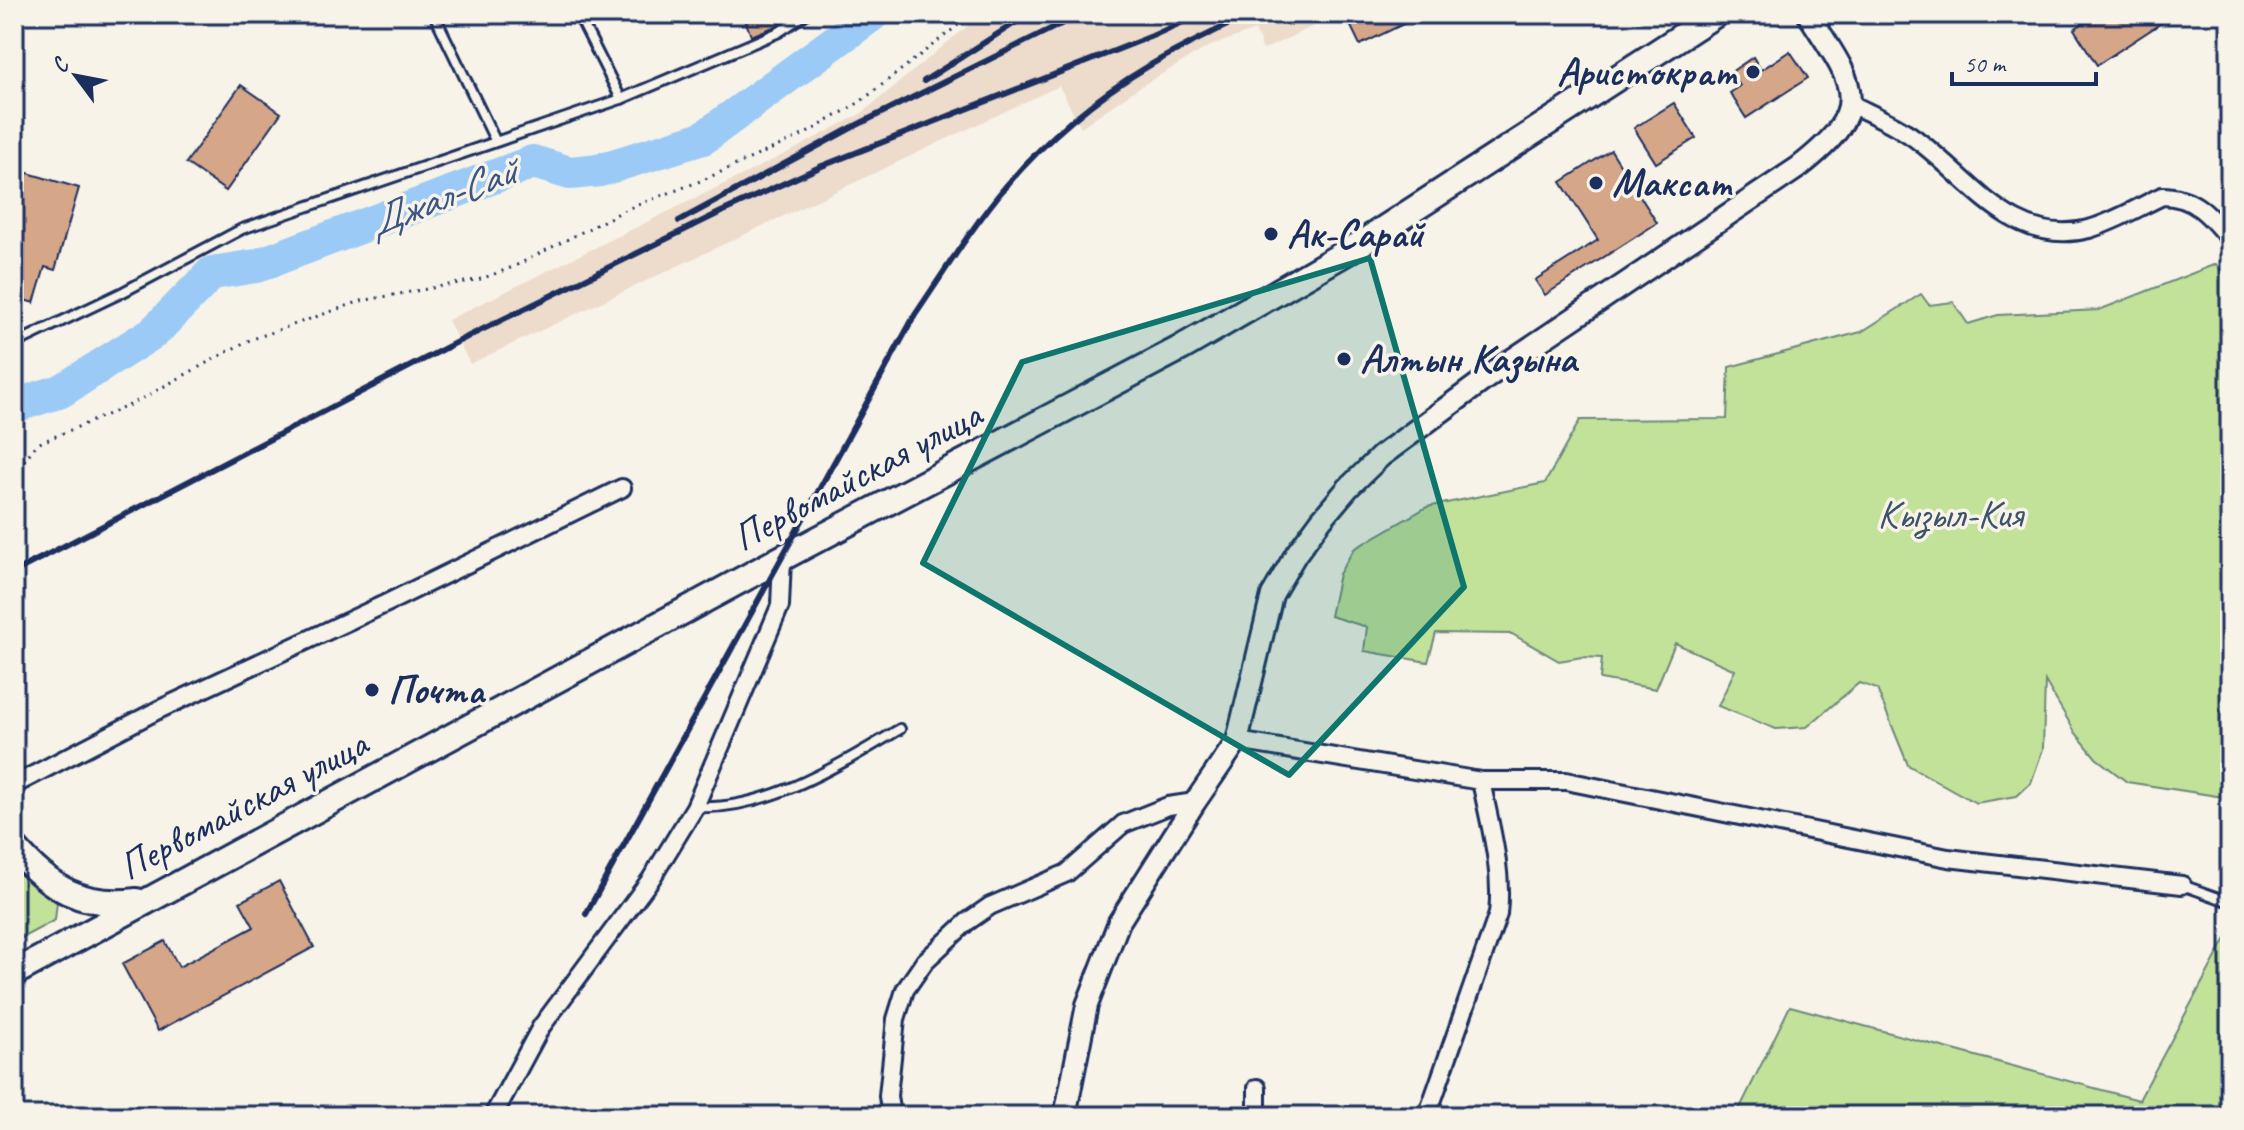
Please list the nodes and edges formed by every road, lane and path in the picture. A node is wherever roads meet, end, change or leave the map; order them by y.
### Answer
1 (434, 14) edge
2 (578, 14) edge
3 (806, 14) edge
4 (968, 14) edge
5 (1716, 14) edge
6 (1808, 14) edge
7 (621, 99) junction
8 (1851, 104) junction
9 (495, 140) junction
10 (2230, 240) edge
11 (14, 344) edge
12 (14, 473) edge
13 (622, 488) dead end
14 (782, 558) junction
15 (900, 729) dead end
16 (1237, 741) junction
17 (1481, 781) junction
18 (14, 785) edge
19 (1195, 802) junction
20 (695, 807) junction
21 (14, 847) edge
22 (2182, 885) joint
23 (148, 899) junction
24 (2230, 902) edge
25 (14, 973) edge
26 (1257, 1088) dead end
27 (493, 1116) edge
28 (891, 1116) edge
29 (1065, 1116) edge
30 (1257, 1116) edge
31 (1427, 1116) edge

1 - 9 lane
2 - 7 lane
3 - 7 lane
4 - 12 path
5 - 14 main road, Первомайская улица
6 - 8 street
7 - 9 lane
8 - 10 street
8 - 16 street
9 - 11 lane
13 - 18 street
14 - 20 street
14 - 23 main road, Первомайская улица
15 - 20 lane
16 - 17 street
16 - 19 street
17 - 22 street
17 - 31 street
19 - 28 street
19 - 29 street
20 - 27 street
21 - 23 main road
22 - 24 lane
23 - 25 main road, Первомайская улица
26 - 30 street

